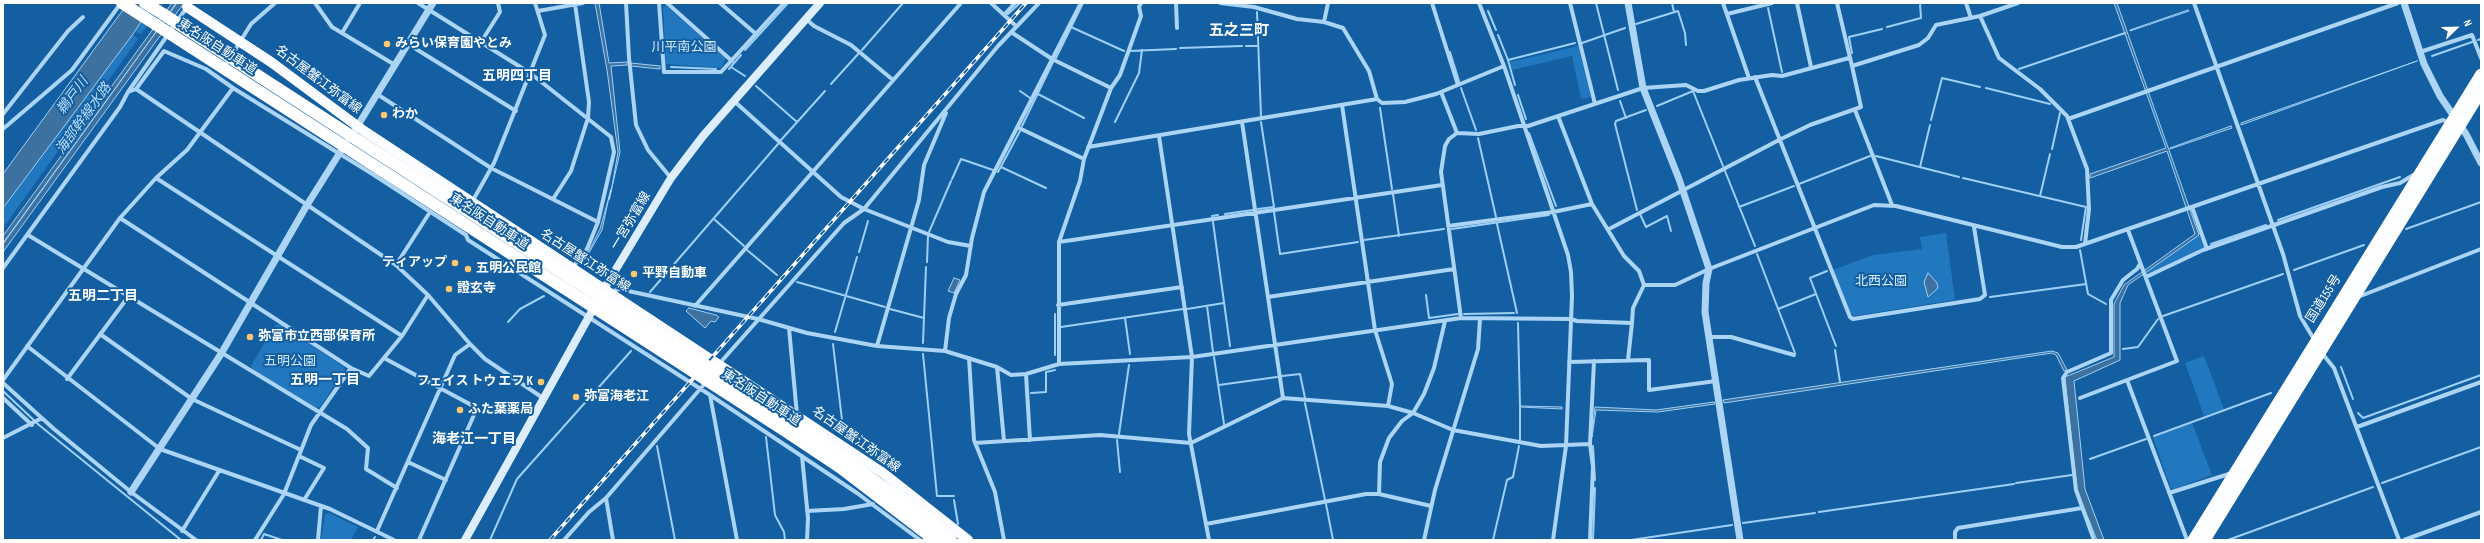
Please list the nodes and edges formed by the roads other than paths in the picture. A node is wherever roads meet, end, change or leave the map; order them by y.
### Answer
1 (122, 3) edge
2 (145, 3) edge
3 (275, 3) edge
4 (315, 3) edge
5 (360, 3) edge
6 (418, 3) edge
7 (433, 3) edge
8 (498, 3) edge
9 (536, 3) edge
10 (583, 3) edge
11 (626, 3) edge
12 (659, 3) edge
13 (667, 3) edge
14 (720, 3) edge
15 (784, 3) edge
16 (820, 3) edge
17 (961, 3) edge
18 (991, 3) edge
19 (1015, 3) edge
20 (1039, 3) edge
21 (1081, 3) edge
22 (1141, 3) edge
23 (1176, 3) edge
24 (1220, 3) edge
25 (1328, 3) edge
26 (1432, 3) edge
27 (1479, 3) edge
28 (1570, 3) edge
29 (1628, 3) edge
30 (1723, 3) edge
31 (1772, 3) edge
32 (1797, 3) edge
33 (1837, 3) edge
34 (1966, 3) edge
35 (2000, 3) edge
36 (2018, 3) edge
37 (2194, 3) edge
38 (2398, 3) edge
39 (2404, 3) edge
40 (575, 4) junction
41 (188, 5) edge
42 (2002, 8) junction
43 (429, 10) junction
44 (538, 11) junction
45 (1727, 14) junction
46 (1004, 15) junction
47 (1980, 16) junction
48 (84, 17) dead end
49 (806, 18) junction
50 (1971, 18) junction
51 (1324, 22) junction
52 (1016, 26) junction
53 (1177, 28) dead end
54 (1011, 32) junction
55 (342, 33) junction
56 (756, 34) junction
57 (240, 41) junction
58 (481, 42) junction
59 (408, 44) junction
60 (2420, 52) junction
61 (1850, 58) junction
62 (2481, 58) edge
63 (1052, 59) junction
64 (732, 61) junction
65 (395, 65) junction
66 (1504, 66) junction
67 (1852, 66) junction
68 (1811, 67) junction
69 (2216, 67) junction
70 (530, 73) junction
71 (2481, 74) edge
72 (1755, 77) junction
73 (219, 78) junction
74 (1749, 78) junction
75 (893, 80) junction
76 (1458, 85) junction
77 (233, 88) junction
78 (1111, 88) junction
79 (1643, 88) junction
80 (136, 89) junction
81 (128, 92) junction
82 (1441, 92) junction
83 (2481, 92) edge
84 (377, 94) junction
85 (1377, 99) junction
86 (733, 100) junction
87 (1595, 104) junction
88 (1342, 105) junction
89 (949, 108) junction
90 (1855, 110) junction
91 (516, 111) junction
92 (3, 114) edge
93 (1558, 116) junction
94 (588, 118) junction
95 (2068, 119) junction
96 (2454, 121) junction
97 (1242, 122) junction
98 (357, 126) junction
99 (1523, 126) junction
100 (1017, 127) junction
101 (3, 130) edge
102 (198, 133) junction
103 (1457, 133) junction
104 (1159, 136) junction
105 (1779, 140) junction
106 (1088, 147) junction
107 (339, 154) junction
108 (1084, 159) junction
109 (2481, 163) edge
110 (491, 168) junction
111 (812, 171) junction
112 (2421, 171) junction
113 (156, 178) junction
114 (671, 178) junction
115 (2258, 184) junction
116 (1442, 185) junction
117 (1682, 189) junction
118 (1355, 198) junction
119 (553, 199) junction
120 (472, 202) junction
121 (1592, 204) junction
122 (307, 205) junction
123 (1892, 205) junction
124 (2189, 208) junction
125 (864, 209) junction
126 (484, 210) junction
127 (430, 212) junction
128 (1255, 212) junction
129 (1553, 212) junction
130 (120, 218) junction
131 (598, 222) junction
132 (1172, 224) junction
133 (1448, 226) junction
134 (2273, 226) junction
135 (912, 227) junction
136 (1974, 227) junction
137 (1813, 228) junction
138 (1609, 229) junction
139 (2128, 230) junction
140 (28, 235) junction
141 (468, 240) junction
142 (1059, 242) junction
143 (2084, 244) junction
144 (971, 246) junction
145 (2207, 249) junction
146 (2481, 249) edge
147 (278, 256) junction
148 (2140, 264) junction
149 (396, 265) junction
150 (3, 268) edge
151 (572, 268) junction
152 (1454, 268) junction
153 (83, 269) junction
154 (1709, 269) junction
155 (2145, 276) junction
156 (1368, 281) junction
157 (1644, 284) junction
158 (1182, 287) junction
159 (606, 291) junction
160 (428, 295) junction
161 (128, 297) junction
162 (1268, 297) junction
163 (2354, 299) junction
164 (251, 302) junction
165 (695, 306) junction
166 (1058, 306) junction
167 (590, 316) junction
168 (1461, 318) junction
169 (758, 319) junction
170 (1480, 319) junction
171 (1571, 319) junction
172 (1445, 320) junction
173 (1632, 323) junction
174 (789, 328) junction
175 (1375, 330) junction
176 (100, 334) junction
177 (402, 336) junction
178 (1709, 336) junction
179 (2315, 341) junction
180 (470, 344) junction
181 (1275, 345) junction
182 (27, 346) junction
183 (877, 346) junction
184 (945, 351) junction
185 (2321, 352) junction
186 (221, 354) junction
187 (1794, 355) dead end
188 (1192, 357) junction
189 (384, 358) junction
190 (969, 358) junction
191 (1628, 360) junction
192 (1594, 361) junction
193 (1569, 362) junction
194 (720, 364) junction
195 (1059, 364) junction
196 (997, 367) junction
197 (351, 368) junction
198 (1026, 374) junction
199 (67, 379) junction
200 (3, 380) edge
201 (2127, 380) junction
202 (1716, 381) junction
203 (2481, 382) edge
204 (3, 383) edge
205 (441, 388) junction
206 (701, 389) junction
207 (710, 395) junction
208 (3, 398) edge
209 (543, 398) junction
210 (1283, 398) junction
211 (2080, 398) dead end
212 (192, 399) junction
213 (1388, 406) junction
214 (319, 413) junction
215 (1413, 413) junction
216 (796, 415) junction
217 (37, 422) junction
218 (2356, 427) junction
219 (1453, 430) junction
220 (3, 438) edge
221 (1030, 440) junction
222 (1004, 441) junction
223 (976, 443) junction
224 (1191, 443) junction
225 (1590, 444) junction
226 (1566, 446) junction
227 (160, 449) junction
228 (301, 450) junction
229 (299, 456) junction
230 (802, 456) junction
231 (408, 462) junction
232 (219, 471) junction
233 (2234, 473) junction
234 (446, 480) junction
235 (397, 488) junction
236 (131, 492) junction
237 (2169, 493) junction
238 (284, 494) junction
239 (1379, 494) junction
240 (606, 498) junction
241 (304, 500) junction
242 (873, 504) junction
243 (321, 506) junction
244 (1431, 506) junction
245 (2082, 508) junction
246 (807, 511) junction
247 (2481, 512) edge
248 (1206, 524) junction
249 (182, 531) junction
250 (377, 531) junction
251 (917, 539) edge
252 (196, 540) edge
253 (255, 540) edge
254 (318, 540) edge
255 (394, 540) edge
256 (419, 540) edge
257 (465, 540) edge
258 (564, 540) edge
259 (613, 540) edge
260 (737, 540) edge
261 (807, 540) edge
262 (935, 540) edge
263 (951, 540) edge
264 (968, 540) edge
265 (1004, 540) edge
266 (1209, 540) edge
267 (1424, 540) edge
268 (1553, 540) edge
269 (1590, 540) edge
270 (1740, 540) edge
271 (1955, 540) edge
272 (2094, 540) edge
273 (2187, 540) edge
274 (2193, 540) edge
275 (2205, 540) edge
276 (2399, 540) edge
277 (2404, 540) edge

1 - 101 street
1 - 262 highway, 東名阪自動車道, bridge
2 - 263 highway, 東名阪自動車道, bridge
3 - 57 street
4 - 55 street
5 - 55 street
6 - 43 street
7 - 43 street
8 - 58 street
9 - 44 street
10 - 40 street
11 - 114 street
12 - 64 street
13 - 64 street
14 - 56 street
15 - 56 street
16 - 49 main road, 一宮弥富線
17 - 75 street
18 - 46 street
19 - 46 street
20 - 52 street
21 - 63 street
22 - 78 street
23 - 53 street
24 - 51 street
25 - 51 street
26 - 76 street
27 - 66 street
28 - 87 street
29 - 79 street
30 - 45 street
31 - 45 street
32 - 68 street
33 - 61 street
34 - 50 street
35 - 42 street
36 - 42 street
37 - 69 street
38 - 69 street
39 - 60 street
40 - 44 street
40 - 94 street
41 - 57 main road, 名古屋蟹江弥富線
41 - 81 street
42 - 47 street
43 - 58 street
43 - 59 street
44 - 70 street
45 - 74 street
46 - 52 street
47 - 50 street
47 - 95 street
48 - 92 street
49 - 75 street
49 - 86 main road, 一宮弥富線
50 - 67 street
51 - 85 street
52 - 54 street
54 - 63 street
54 - 89 street
55 - 65 street
56 - 64 street
57 - 73 street
57 - 98 main road, 名古屋蟹江弥富線
58 - 70 street
59 - 65 street
59 - 91 street
60 - 62 street
60 - 96 street
61 - 67 street
61 - 68 street
63 - 78 street
63 - 100 street
65 - 84 street
66 - 76 street
66 - 99 street
67 - 90 street
68 - 72 street
69 - 95 street
69 - 115 street
70 - 91 street
70 - 94 street
71 - 96 highway, 国道155号
72 - 74 street
72 - 105 street
73 - 77 street
73 - 80 street
74 - 79 street
75 - 111 street
76 - 82 street
77 - 102 street
77 - 107 street
78 - 106 street
79 - 87 street
79 - 117 street
80 - 81 street
80 - 102 street
81 - 140 street
82 - 85 street
82 - 103 street
83 - 96 highway, 国道155号
84 - 98 street
84 - 110 street
85 - 88 street
86 - 111 street
86 - 114 main road, 一宮弥富線
87 - 93 street
88 - 97 street
88 - 118 street
89 - 125 street
89 - 135 street
90 - 105 street
90 - 123 street
91 - 110 street
93 - 99 street
93 - 121 street
94 - 119 street
94 - 131 street
95 - 143 street
96 - 109 street
96 - 112 highway, 国道155号
96 - 115 street
96 - 163 highway, 国道155号
97 - 104 street
97 - 128 street
98 - 107 street
98 - 120 main road, 名古屋蟹江弥富線
99 - 103 street
99 - 129 street
100 - 108 street
100 - 144 street
102 - 113 street
102 - 122 street
103 - 116 street
104 - 106 street
104 - 132 street
105 - 117 street
105 - 137 street
106 - 108 street
107 - 122 street
107 - 127 street
108 - 142 street
110 - 119 street
110 - 120 street
111 - 125 street
111 - 165 street
112 - 134 street
112 - 179 highway, 国道155号
113 - 130 street
113 - 147 street
114 - 159 main road, 一宮弥富線
115 - 124 street
115 - 134 street
116 - 118 street
116 - 133 street
117 - 138 street
117 - 154 street
118 - 128 street
118 - 156 street
119 - 131 street
120 - 126 main road, 名古屋蟹江弥富線
121 - 129 street
121 - 138 street
122 - 147 street
122 - 149 street
123 - 136 street
123 - 137 street
124 - 139 street
124 - 145 street
125 - 135 street
125 - 169 street
126 - 141 street
126 - 151 main road, 名古屋蟹江弥富線
127 - 141 street
127 - 149 street
128 - 132 street
128 - 162 street
129 - 133 street
129 - 171 street
130 - 153 street
130 - 164 street
131 - 151 street
132 - 142 street
132 - 158 street
133 - 152 street
134 - 145 street
134 - 179 street
135 - 144 street
135 - 183 street
136 - 137 street
136 - 143 street
137 - 154 street
138 - 157 street
139 - 143 street
139 - 148 street
140 - 150 street
140 - 153 street
141 - 167 street
142 - 166 street
144 - 184 street
145 - 155 street
146 - 163 street
147 - 164 street
147 - 177 street
148 - 155 street
148 - 245 street
149 - 160 street
151 - 159 main road, 名古屋蟹江弥富線
152 - 156 street
152 - 168 street
153 - 161 street
153 - 182 street
154 - 157 street
154 - 178 street
155 - 201 street
156 - 162 street
156 - 175 street
157 - 173 street
158 - 166 street
158 - 188 street
159 - 165 street
159 - 167 main road, 一宮弥富線
159 - 194 main road, 名古屋蟹江弥富線
160 - 177 street
160 - 180 street
161 - 176 street
161 - 186 street
162 - 181 street
163 - 185 highway, 国道155号
164 - 186 street
164 - 197 street
165 - 169 street
166 - 195 street
167 - 206 street
167 - 209 main road, 一宮弥富線
168 - 170 street
168 - 172 street
169 - 174 street
169 - 194 street
170 - 171 street
170 - 219 street
171 - 173 street
171 - 193 street
172 - 175 street
172 - 215 street
173 - 191 street
174 - 183 street
174 - 216 street
175 - 181 street
175 - 213 street
176 - 199 street
176 - 212 street
177 - 189 street
178 - 187 street
178 - 202 street
179 - 185 street
179 - 233 highway, 国道155号
180 - 205 street
180 - 209 street
181 - 188 street
181 - 210 street
182 - 199 street
182 - 200 street
183 - 184 street
184 - 190 street
185 - 218 street
185 - 275 highway, 国道155号
186 - 212 street
186 - 214 street
188 - 195 street
188 - 224 street
189 - 197 street
189 - 205 street
190 - 196 street
190 - 223 street
191 - 192 street
191 - 202 street
192 - 193 street
192 - 225 street
193 - 226 street
194 - 206 street
194 - 216 main road, 名古屋蟹江弥富線
195 - 198 street
196 - 198 street
196 - 222 street
197 - 214 street
198 - 221 street
199 - 227 street
201 - 211 street
201 - 237 street
202 - 270 street
203 - 218 street
204 - 217 street
205 - 231 street
205 - 234 street
206 - 207 street
206 - 240 street
207 - 230 street
207 - 260 street
208 - 217 street
209 - 257 main road, 一宮弥富線
210 - 213 street
210 - 224 street
212 - 227 street
212 - 228 street
213 - 215 street
214 - 228 street
214 - 235 street
215 - 219 street
215 - 239 street
216 - 264 main road, 名古屋蟹江弥富線
217 - 220 street
217 - 236 street
218 - 276 street
219 - 226 street
219 - 244 street
221 - 222 street
221 - 224 street
222 - 223 street
223 - 265 street
224 - 248 street
225 - 226 street
225 - 269 street
226 - 268 street
227 - 232 street
227 - 236 street
228 - 229 street
229 - 238 street
229 - 241 street
230 - 242 street
230 - 246 street
231 - 234 street
231 - 235 street
232 - 238 street
232 - 249 street
233 - 237 street
233 - 274 highway, 国道155号
234 - 256 street
235 - 250 street
236 - 249 street
237 - 273 street
238 - 241 street
238 - 253 street
239 - 244 street
239 - 248 street
240 - 258 street
240 - 259 street
241 - 243 street
242 - 246 street
242 - 251 street
243 - 250 street
243 - 254 street
244 - 267 street
245 - 271 street
245 - 272 street
246 - 261 street
247 - 277 street
248 - 266 street
249 - 252 street
250 - 255 street

